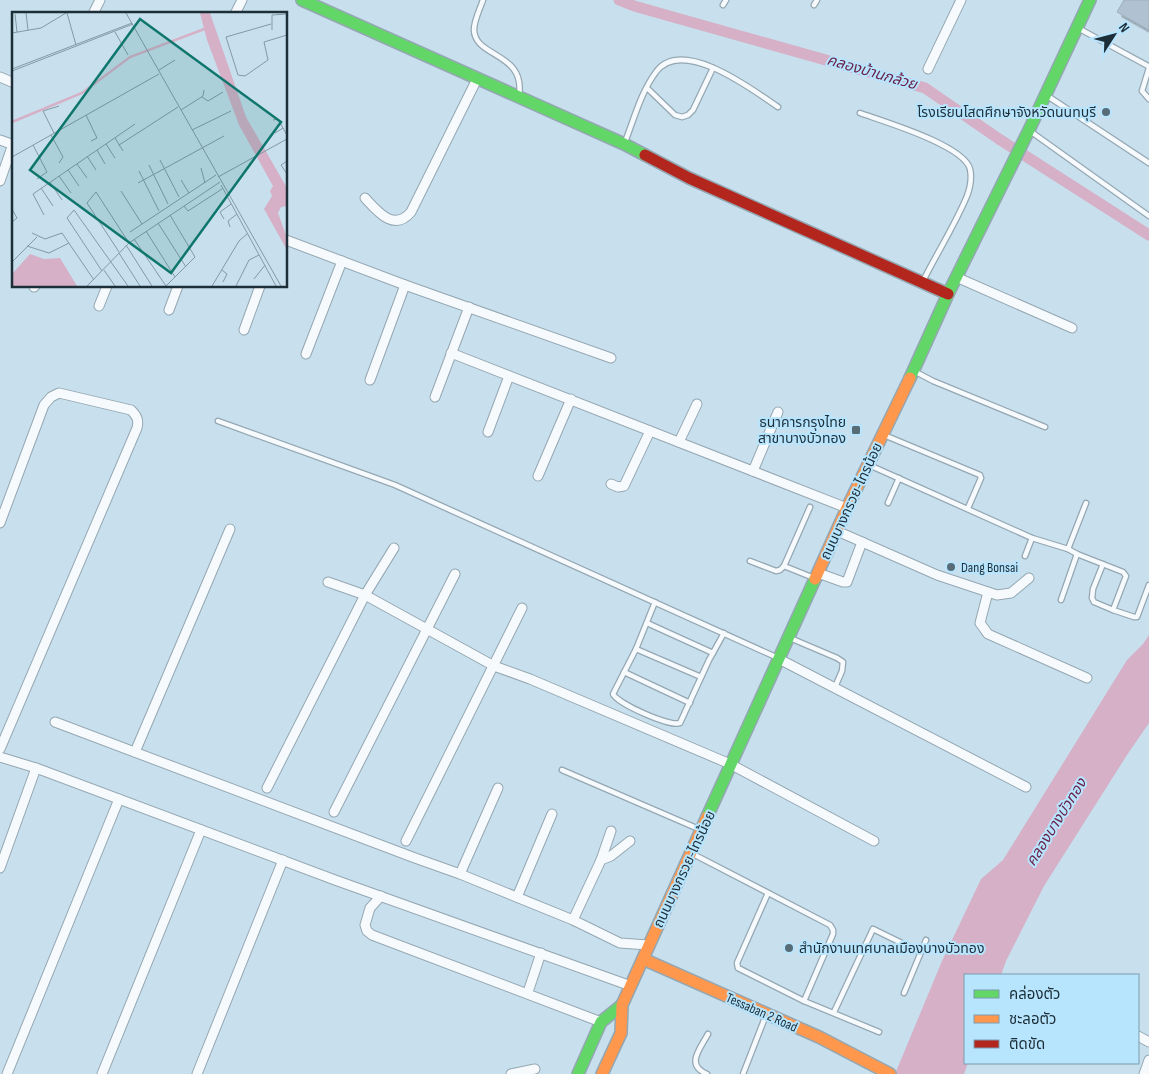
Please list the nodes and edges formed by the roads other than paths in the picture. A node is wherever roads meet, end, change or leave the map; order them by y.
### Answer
1 (100, 0) edge
2 (242, 0) edge
3 (302, 0) edge
4 (484, 0) edge
5 (726, 0) edge
6 (817, 0) edge
7 (961, 0) edge
8 (1090, 0) edge
9 (723, 5) dead end
10 (814, 5) dead end
11 (94, 12) edge
12 (236, 12) edge
13 (1077, 27) junction
14 (713, 68) junction
15 (928, 69) dead end
16 (0, 77) edge
17 (477, 79) junction
18 (12, 82) edge
19 (647, 88) junction
20 (1045, 95) junction
21 (519, 96) junction
22 (1149, 99) edge
23 (778, 107) dead end
24 (860, 113) dead end
25 (1027, 133) junction
26 (0, 140) edge
27 (624, 144) junction
28 (12, 145) edge
29 (12, 148) edge
30 (1149, 163) edge
31 (0, 181) edge
32 (365, 198) dead end
33 (1149, 216) edge
34 (288, 241) edge
35 (342, 262) junction
36 (956, 277) junction
37 (922, 282) junction
38 (405, 285) junction
39 (106, 288) edge
40 (177, 288) edge
41 (259, 288) edge
42 (948, 294) junction
43 (100, 306) dead end
44 (469, 307) junction
45 (170, 310) dead end
46 (1072, 328) dead end
47 (244, 330) dead end
48 (451, 353) junction
49 (306, 354) dead end
50 (612, 358) dead end
51 (913, 371) junction
52 (509, 376) junction
53 (370, 380) dead end
54 (435, 397) dead end
55 (571, 399) junction
56 (697, 404) dead end
57 (778, 412) dead end
58 (218, 420) dead end
59 (1044, 427) dead end
60 (650, 430) junction
61 (488, 432) dead end
62 (882, 434) junction
63 (679, 442) junction
64 (868, 465) junction
65 (753, 471) junction
66 (538, 476) dead end
67 (899, 478) junction
68 (612, 484) dead end
69 (888, 503) dead end
70 (1086, 504) dead end
71 (810, 506) dead end
72 (847, 508) junction
73 (968, 508) junction
74 (0, 523) edge
75 (230, 528) dead end
76 (837, 531) junction
77 (1032, 538) junction
78 (862, 542) junction
79 (394, 548) dead end
80 (1068, 549) junction
81 (1077, 554) junction
82 (1025, 556) dead end
83 (750, 561) dead end
84 (1104, 564) junction
85 (784, 566) junction
86 (455, 574) dead end
87 (817, 576) junction
88 (1029, 578) dead end
89 (328, 582) dead end
90 (1149, 585) edge
91 (988, 592) junction
92 (365, 595) junction
93 (1061, 600) dead end
94 (655, 602) junction
95 (522, 608) dead end
96 (1113, 610) junction
97 (647, 623) junction
98 (427, 628) junction
99 (724, 633) junction
100 (789, 638) junction
101 (636, 649) junction
102 (713, 653) junction
103 (779, 659) junction
104 (494, 666) junction
105 (624, 672) junction
106 (701, 677) junction
107 (1088, 678) dead end
108 (834, 687) junction
109 (690, 703) junction
110 (55, 722) dead end
111 (0, 749) edge
112 (136, 752) junction
113 (0, 756) edge
114 (730, 764) junction
115 (36, 768) junction
116 (562, 770) dead end
117 (1026, 787) dead end
118 (267, 788) dead end
119 (498, 788) dead end
120 (119, 799) junction
121 (334, 812) dead end
122 (552, 814) dead end
123 (201, 830) junction
124 (702, 830) junction
125 (611, 831) dead end
126 (406, 841) dead end
127 (630, 841) dead end
128 (874, 841) dead end
129 (692, 853) junction
130 (283, 860) junction
131 (601, 860) junction
132 (0, 868) edge
133 (460, 874) junction
134 (768, 893) junction
135 (381, 896) junction
136 (517, 897) junction
137 (572, 920) junction
138 (926, 940) dead end
139 (648, 945) junction
140 (920, 952) junction
141 (541, 953) junction
142 (644, 959) junction
143 (631, 986) junction
144 (528, 992) junction
145 (904, 993) dead end
146 (804, 1001) junction
147 (622, 1005) junction
148 (834, 1012) junction
149 (766, 1014) junction
150 (601, 1022) junction
151 (880, 1032) dead end
152 (708, 1034) dead end
153 (1149, 1060) edge
154 (535, 1068) dead end
155 (884, 1071) edge
156 (7, 1074) edge
157 (102, 1074) edge
158 (197, 1074) edge
159 (511, 1074) edge
160 (578, 1074) edge
161 (602, 1074) edge
162 (707, 1074) edge
163 (743, 1074) edge
164 (1144, 1074) edge

1 - 11 street
2 - 12 street
3 - 17 main road
4 - 21 lane
5 - 9 lane
6 - 10 lane
7 - 15 street
8 - 13 main road, ถนนบางกรวย-ไทรน้อย
13 - 20 main road, ถนนบางกรวย-ไทรน้อย
13 - 22 lane
14 - 19 lane
14 - 19 lane
14 - 23 lane
16 - 18 street
17 - 21 main road
17 - 32 street
19 - 27 lane
20 - 25 main road, ถนนบางกรวย-ไทรน้อย
20 - 30 lane
21 - 27 main road
24 - 37 lane
25 - 33 lane
25 - 36 main road, ถนนบางกรวย-ไทรน้อย
26 - 28 street
27 - 37 main road
29 - 31 street
34 - 35 street
35 - 38 street
35 - 49 street
36 - 42 main road, ถนนบางกรวย-ไทรน้อย
36 - 46 street
37 - 42 main road
38 - 44 street
38 - 53 street
39 - 43 street
40 - 45 street
41 - 47 street
42 - 51 main road, ถนนบางกรวย-ไทรน้อย
44 - 48 street
44 - 50 street
48 - 52 street
48 - 54 street
51 - 59 lane
51 - 62 main road, ถนนบางกรวย-ไทรน้อย
52 - 55 street
52 - 61 street
55 - 60 street
55 - 66 street
56 - 63 street
57 - 65 street
58 - 94 lane
60 - 63 street
60 - 68 street
62 - 64 main road, ถนนบางกรวย-ไทรน้อย
62 - 73 lane
63 - 65 street
64 - 67 lane
64 - 72 main road, ถนนบางกรวย-ไทรน้อย
65 - 72 street
67 - 69 lane
67 - 73 lane
70 - 80 lane
71 - 85 lane
72 - 76 main road, ถนนบางกรวย-ไทรน้อย
73 - 77 lane
74 - 111 street
75 - 112 street
76 - 78 street
76 - 87 main road, ถนนบางกรวย-ไทรน้อย
77 - 80 lane
77 - 82 lane
78 - 87 street
78 - 91 street
79 - 92 street
80 - 81 lane
81 - 84 lane
81 - 93 lane
83 - 85 lane
84 - 96 lane
84 - 96 lane
85 - 87 lane
86 - 98 street
87 - 100 main road, ถนนบางกรวย-ไทรน้อย
88 - 91 street
89 - 92 street
90 - 96 lane
91 - 107 street
92 - 98 street
92 - 118 street
94 - 97 lane
94 - 99 lane
95 - 104 street
97 - 101 lane
97 - 102 lane
98 - 104 street
98 - 121 street
99 - 102 lane
99 - 103 lane
100 - 103 main road, ถนนบางกรวย-ไทรน้อย
100 - 108 lane
101 - 105 lane
101 - 106 lane
102 - 106 lane
103 - 108 street
103 - 114 main road, ถนนบางกรวย-ไทรน้อย
104 - 114 street
104 - 126 street
105 - 109 lane
105 - 109 lane
106 - 109 lane
108 - 117 street
110 - 112 street
112 - 133 street
113 - 115 street
114 - 124 main road, ถนนบางกรวย-ไทรน้อย
114 - 128 street
115 - 120 street
115 - 132 street
116 - 124 lane
119 - 133 street
120 - 123 street
120 - 156 street
122 - 136 street
123 - 130 street
123 - 157 street
124 - 129 main road, ถนนบางกรวย-ไทรน้อย
125 - 131 street
127 - 131 street
129 - 134 lane
129 - 139 main road, ถนนบางกรวย-ไทรน้อย
130 - 135 street
130 - 158 street
131 - 137 street
133 - 136 street
134 - 146 lane
134 - 146 lane
135 - 141 street
135 - 144 street
136 - 137 street
137 - 139 street
138 - 140 lane
139 - 142 main road, ถนนบางกรวย-ไทรน้อย
140 - 145 lane
140 - 148 lane
141 - 143 street
141 - 144 street
142 - 143 main road, ถนนบางกรวย-ไทรน้อย
142 - 149 main road, Tessaban 2 Road
143 - 147 main road, ถนนบางกรวย-ไทรน้อย
144 - 150 street
146 - 148 lane
147 - 150 main road, ถนนบางกรวย-ไทรน้อย
147 - 161 main road, ถนนบางกรวย-ไทรน้อย
148 - 151 lane
149 - 155 main road, Tessaban 2 Road
149 - 163 lane
150 - 160 main road, ถนนบางกรวย-ไทรน้อย
152 - 162 lane
153 - 164 street
154 - 159 street

